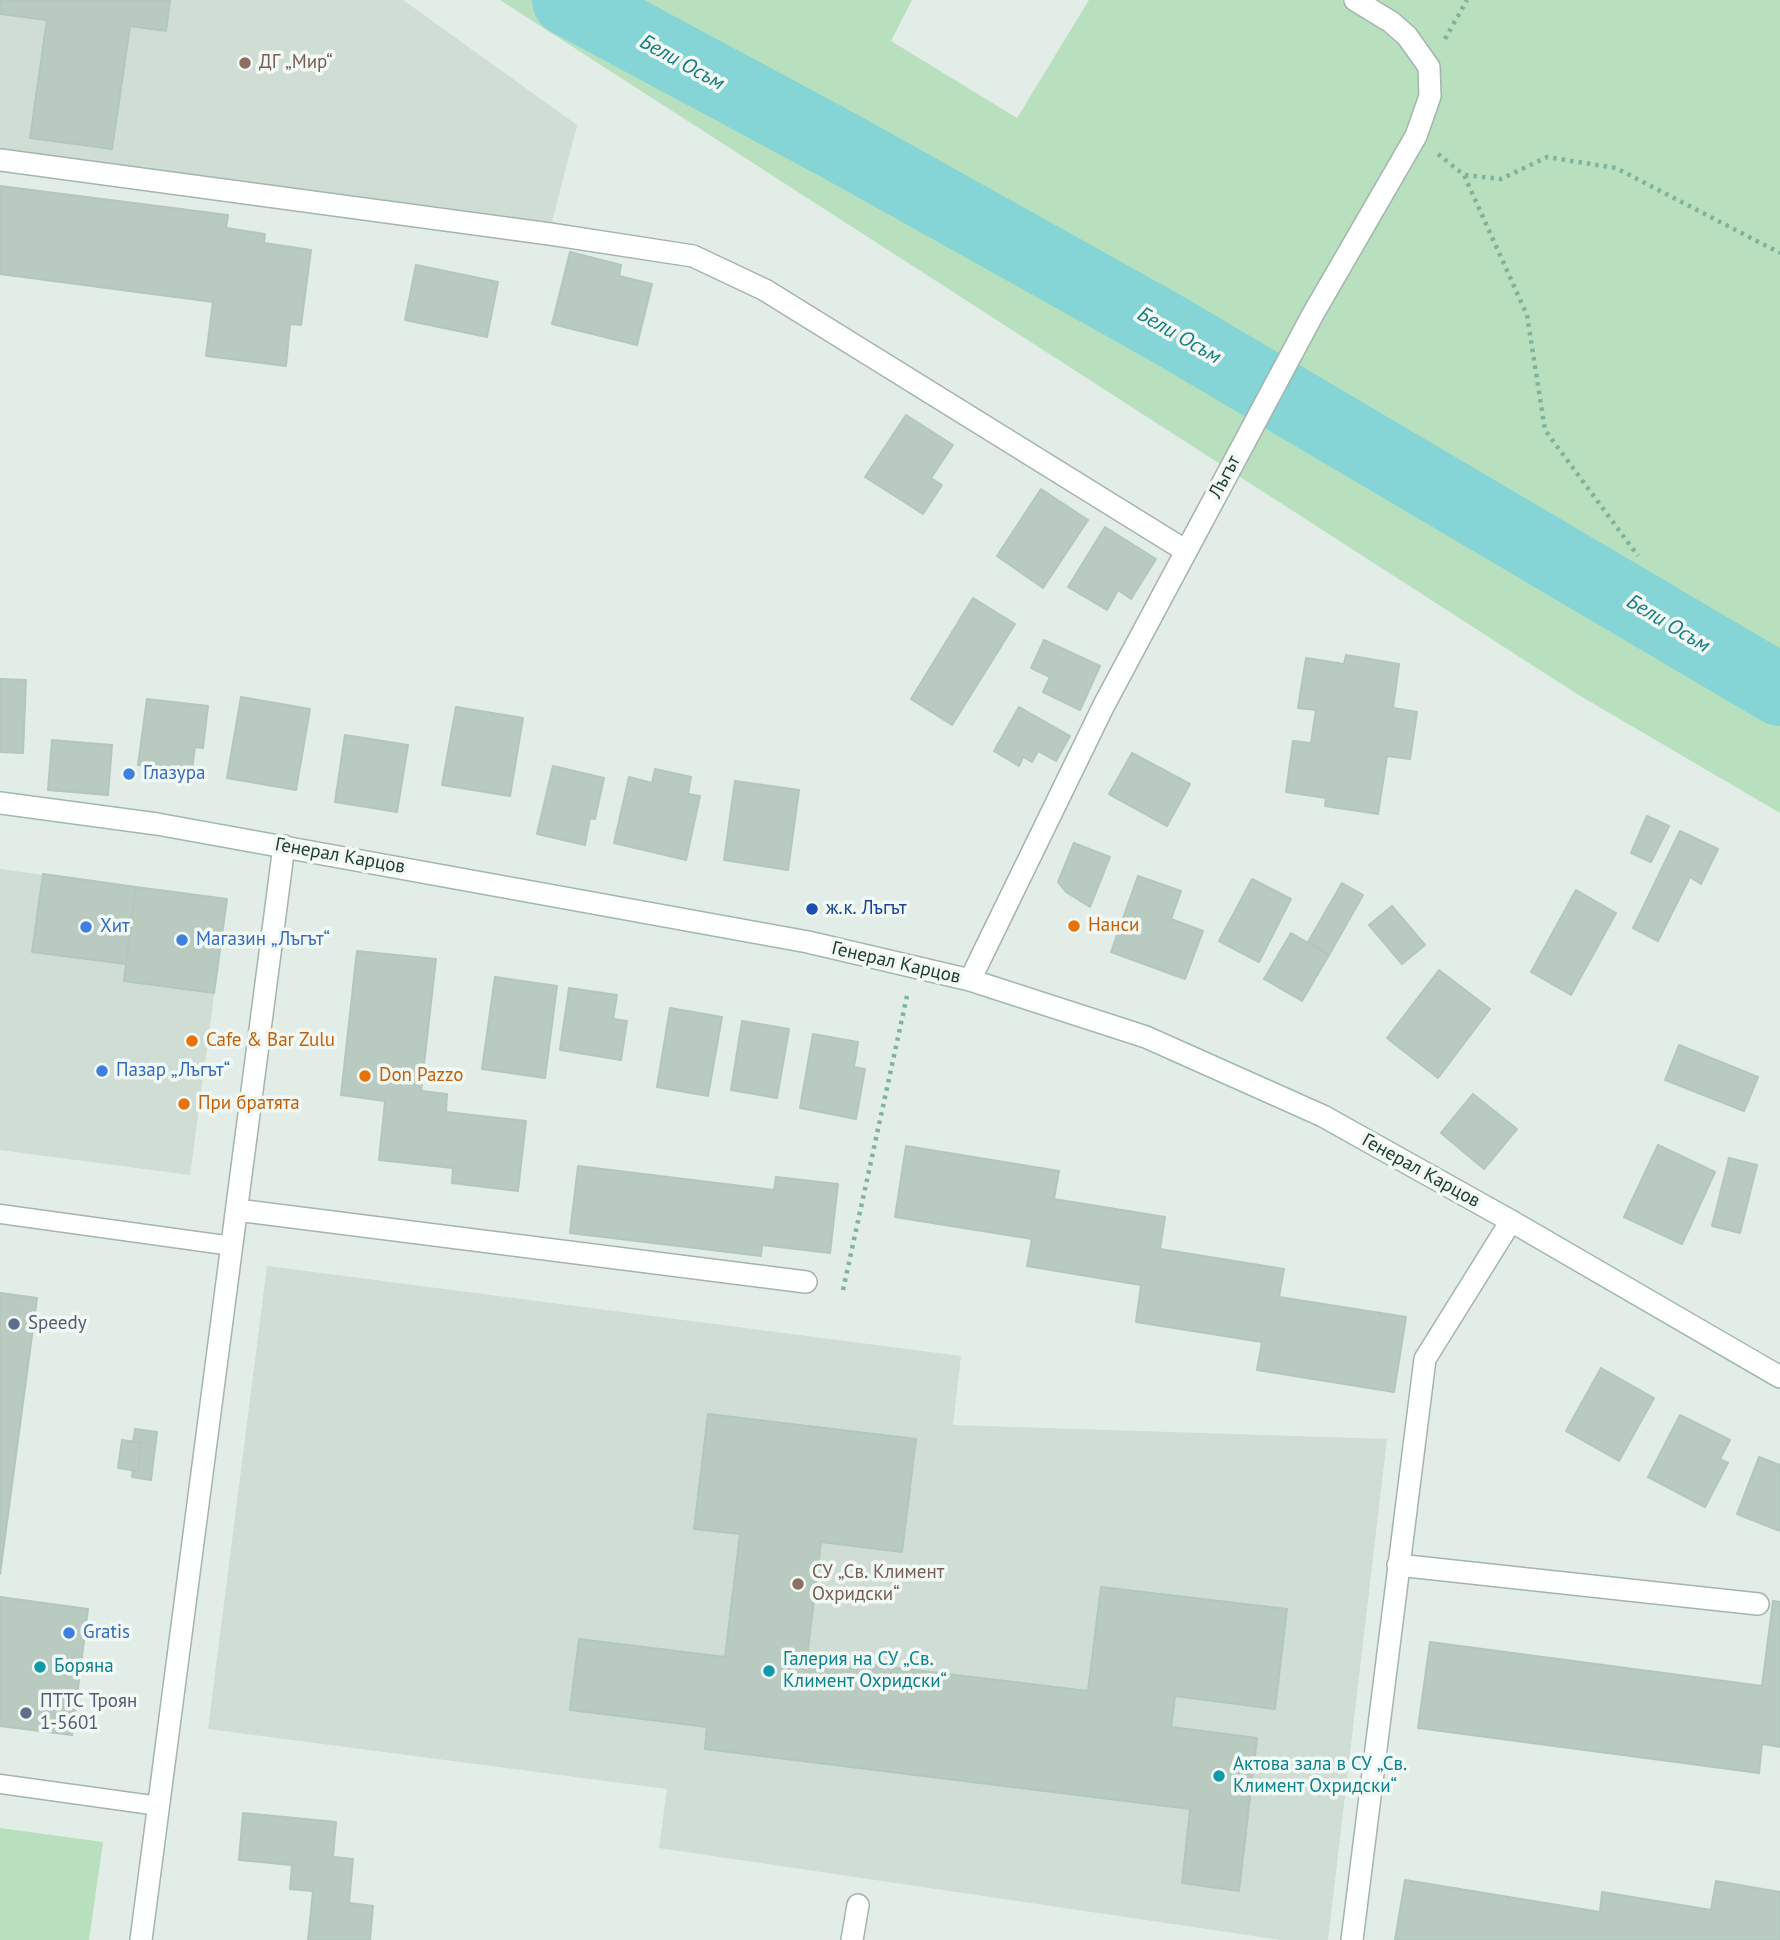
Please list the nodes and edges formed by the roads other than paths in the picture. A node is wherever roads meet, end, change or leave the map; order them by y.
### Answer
1 (1355, 0) edge
2 (0, 160) edge
3 (1186, 551) junction
4 (0, 803) edge
5 (284, 846) junction
6 (970, 980) junction
7 (237, 1210) junction
8 (0, 1214) edge
9 (1511, 1221) junction
10 (232, 1246) junction
11 (806, 1282) dead end
12 (1780, 1375) edge
13 (1398, 1565) junction
14 (1759, 1604) dead end
15 (0, 1784) edge
16 (159, 1806) junction
17 (858, 1905) dead end
18 (142, 1940) edge
19 (852, 1940) edge
20 (1352, 1940) edge

1 - 3 street, Лъгът
2 - 3 street
3 - 6 street, Лъгът
4 - 5 street, Генерал Карцов
5 - 6 street, Генерал Карцов
5 - 7 street
6 - 9 street, Генерал Карцов
7 - 10 street
7 - 11 street
8 - 10 lane
9 - 12 street, Генерал Карцов
9 - 13 street
10 - 16 street
13 - 14 street
13 - 20 street
15 - 16 lane
16 - 18 street
17 - 19 street

